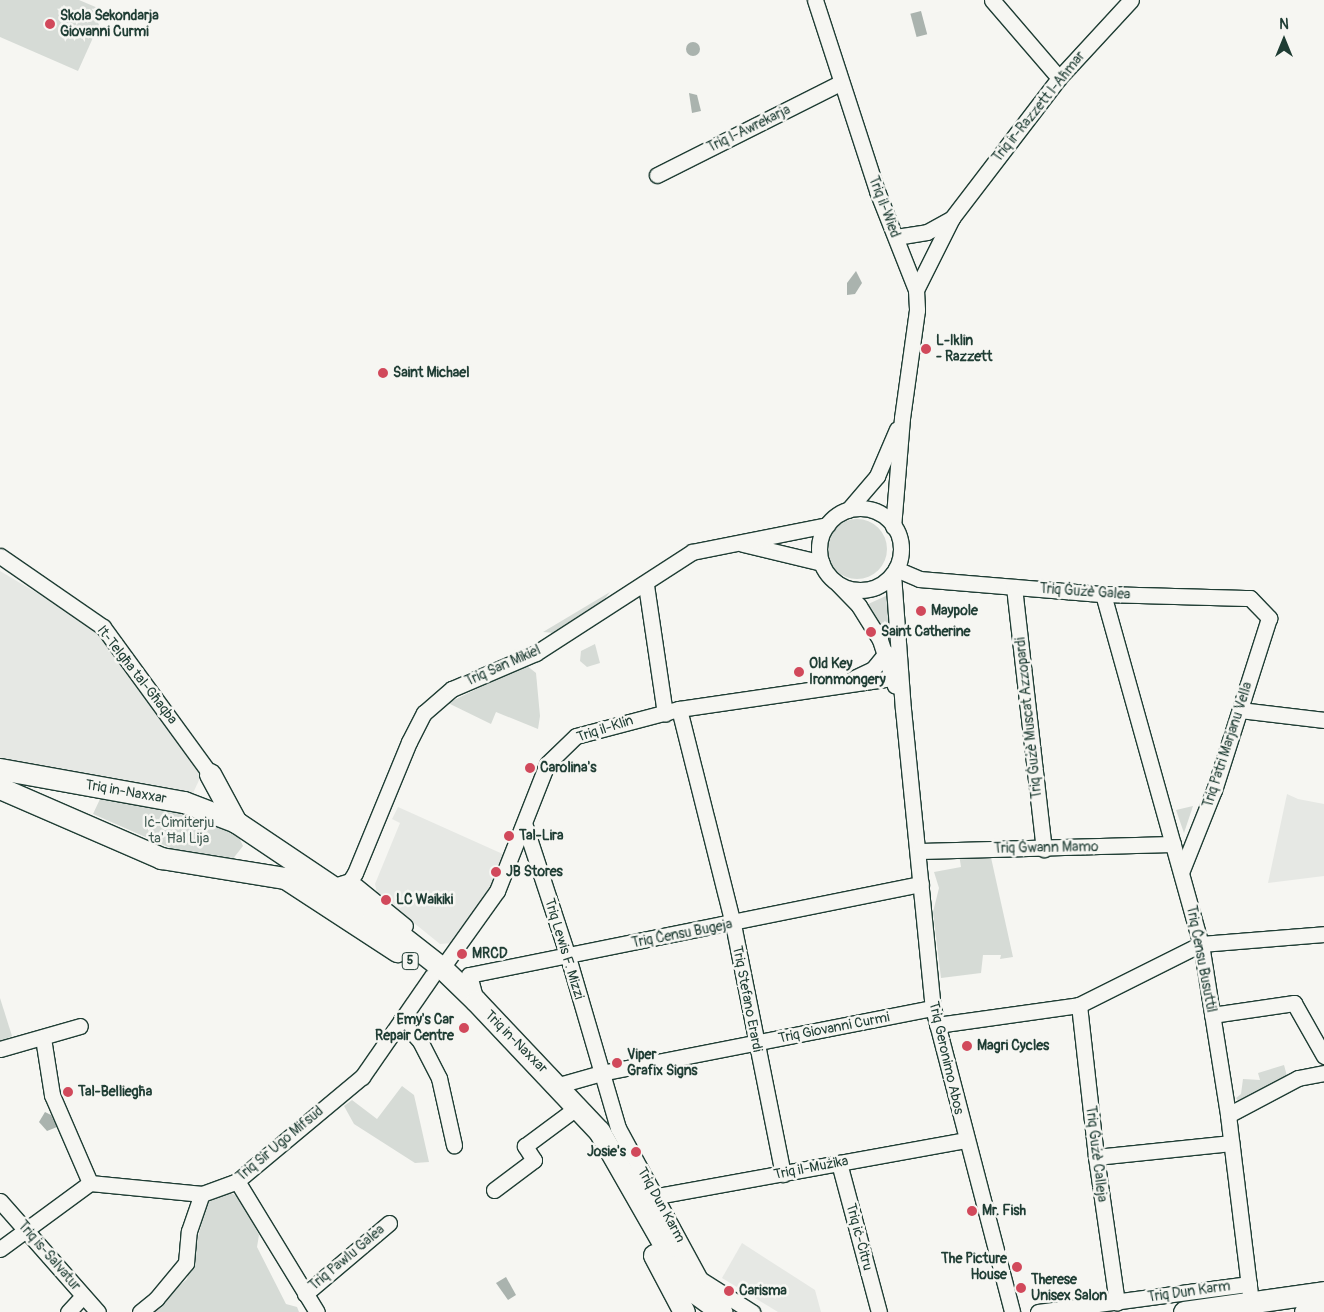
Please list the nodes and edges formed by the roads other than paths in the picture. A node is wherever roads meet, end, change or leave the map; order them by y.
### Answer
1 (815, 0) edge
2 (992, 0) edge
3 (1130, 0) edge
4 (1060, 78) junction
5 (840, 83) junction
6 (657, 175) dead end
7 (952, 218) junction
8 (896, 237) junction
9 (916, 290) junction
10 (902, 418) junction
11 (848, 510) junction
12 (827, 525) junction
13 (893, 527) junction
14 (737, 542) junction
15 (0, 556) edge
16 (822, 563) junction
17 (895, 571) junction
18 (835, 582) junction
19 (646, 585) junction
20 (1014, 587) junction
21 (1103, 594) junction
22 (1269, 618) joint
23 (886, 653) junction
24 (892, 678) junction
25 (841, 684) junction
26 (903, 709) junction
27 (1240, 710) junction
28 (672, 711) junction
29 (1324, 720) edge
30 (0, 770) edge
31 (210, 774) junction
32 (88, 786) junction
33 (0, 788) edge
34 (184, 802) junction
35 (84, 824) junction
36 (242, 826) junction
37 (525, 826) junction
38 (1173, 844) junction
39 (1044, 849) junction
40 (919, 851) junction
41 (240, 869) junction
42 (1182, 870) junction
43 (921, 884) junction
44 (355, 886) junction
45 (733, 924) junction
46 (1324, 934) edge
47 (1201, 944) junction
48 (568, 957) junction
49 (440, 968) junction
50 (469, 975) junction
51 (476, 1001) junction
52 (1079, 1005) junction
53 (933, 1008) junction
54 (1212, 1015) junction
55 (401, 1020) junction
56 (937, 1025) junction
57 (80, 1026) dead end
58 (43, 1038) junction
59 (755, 1043) junction
60 (0, 1049) edge
61 (1324, 1056) edge
62 (600, 1073) junction
63 (1324, 1073) edge
64 (559, 1085) junction
65 (571, 1112) junction
66 (1228, 1115) junction
67 (966, 1140) junction
68 (1231, 1143) junction
69 (454, 1144) dead end
70 (1096, 1157) junction
71 (839, 1163) junction
72 (783, 1174) junction
73 (237, 1181) junction
74 (90, 1183) junction
75 (494, 1190) dead end
76 (202, 1194) junction
77 (657, 1196) junction
78 (0, 1201) edge
79 (389, 1223) dead end
80 (28, 1231) junction
81 (0, 1249) edge
82 (676, 1266) junction
83 (1324, 1292) edge
84 (1250, 1293) junction
85 (305, 1294) junction
86 (84, 1296) junction
87 (1116, 1302) junction
88 (1324, 1310) edge
89 (68, 1312) edge
90 (98, 1312) edge
91 (140, 1312) edge
92 (317, 1312) edge
93 (684, 1312) edge
94 (722, 1312) edge
95 (739, 1312) edge
96 (752, 1312) edge
97 (880, 1312) edge
98 (1012, 1312) edge
99 (1038, 1312) edge
100 (1184, 1312) edge
101 (1305, 1312) edge

1 - 5 street, Triq il-Wied
2 - 4 street
3 - 4 street, Triq ir-Razzett l-Aħmar
4 - 7 street, Triq ir-Razzett l-Aħmar
5 - 6 street, Triq l-Awrekarja
5 - 8 street, Triq il-Wied
7 - 8 street, Triq ir-Razzett l-Aħmar
7 - 9 street, Triq ir-Razzett l-Aħmar
8 - 9 street, Triq il-Wied
9 - 10 street, Triq il-Wied
10 - 11 street, Triq il-Wied
10 - 13 street, Triq il-Wied
11 - 12 street
11 - 13 street
12 - 14 street, Triq San Mikiel
12 - 16 street
13 - 17 street
14 - 16 street, Triq San Mikiel
14 - 19 street, Triq San Mikiel
15 - 31 street, It-Telgħa tal-Għaqba
16 - 18 street
17 - 18 street
17 - 20 street, Triq Ġużè Galea
17 - 26 street, Triq Geronimo Abos
18 - 23 street, Triq Geronimo Abos
19 - 28 street, Triq Stefano Erardi
19 - 44 street, Triq San Mikiel
20 - 21 street, Triq Ġużè Galea
20 - 39 street, Triq Ġużè Muscat Azzopardi
21 - 22 street, Triq Ġużè Galea
21 - 38 street, Triq Ċensu Busuttil
22 - 27 street, Triq Patri Marjanu Vella
23 - 24 street, Triq Geronimo Abos
23 - 25 street, Triq il-Klin
24 - 25 street, Triq il-Klin
24 - 26 street, Triq Geronimo Abos
25 - 28 street, Triq il-Klin
26 - 40 street, Triq Geronimo Abos
27 - 29 street
27 - 42 street, Triq Patri Marjanu Vella
28 - 37 street, Triq il-Klin
28 - 45 street, Triq Stefano Erardi
30 - 32 highway, Triq in-Naxxar / 5
31 - 34 highway
31 - 36 highway
32 - 34 highway, Triq in-Naxxar / 5
32 - 35 highway
33 - 35 highway, Triq in-Naxxar / 5
34 - 36 highway, Triq in-Naxxar / 5
35 - 41 highway, Triq in-Naxxar / 5
36 - 41 highway
36 - 44 highway, Triq in-Naxxar / 5
37 - 48 street, Triq Lewis F. Mizzi
37 - 49 street, Triq il-Klin
38 - 39 street, Triq Ġwann Mamo
38 - 42 street, Triq Ċensu Busuttil
39 - 40 street, Triq Ġwann Mamo
40 - 43 street, Triq Geronimo Abos
41 - 49 highway, Triq in-Naxxar / 5
42 - 47 street, Triq Ċensu Busuttil
43 - 45 street, Triq Ċensu Bugeja
43 - 53 street, Triq Geronimo Abos
44 - 49 highway, Triq in-Naxxar / 5
45 - 48 street, Triq Ċensu Bugeja
45 - 59 street, Triq Stefano Erardi
46 - 47 street
47 - 52 street
47 - 54 street, Triq Ċensu Busuttil
48 - 50 street, Triq Ċensu Bugeja
48 - 62 street, Triq Lewis F. Mizzi
49 - 50 street, Triq in-Naxxar
49 - 51 highway, Triq in-Naxxar / 5
49 - 55 street, Triq Sir Ugo Mifsud
49 - 65 highway, Triq in-Naxxar / 5
50 - 51 street
51 - 64 highway, Triq in-Naxxar / 5
52 - 56 street
52 - 70 street, Triq Ġużè Calleja
53 - 56 street, Triq Geronimo Abos
53 - 59 street, Triq Giovanni Curmi
54 - 61 street
54 - 66 street, Triq Ċensu Busuttil
55 - 69 street
55 - 73 street, Triq Sir Ugo Mifsud
56 - 67 street, Triq Geronimo Abos
57 - 58 street
58 - 60 street
58 - 74 street
59 - 62 street, Triq Giovanni Curmi
59 - 72 street, Triq Stefano Erardi
62 - 64 street, Triq Giovanni Curmi
62 - 77 street, Triq Dun Karm
63 - 66 street
64 - 82 highway, Triq in-Naxxar / 5
65 - 75 street
65 - 93 highway, Triq in-Naxxar / 5
66 - 68 street, Triq Ċensu Busuttil
67 - 71 street, Triq il-Mużika
67 - 98 street, Triq Geronimo Abos
68 - 70 street
68 - 84 street, Triq Ċensu Busuttil
70 - 87 street, Triq Ġużè Calleja
71 - 72 street, Triq il-Mużika
71 - 97 street, Triq iċ-Ċitru
72 - 77 street, Triq il-Mużika
73 - 76 street, Triq Sir Ugo Mifsud
73 - 85 street
74 - 76 street, Triq Sir Ugo Mifsud
74 - 80 street
76 - 91 street
77 - 96 street, Triq Dun Karm
78 - 80 street, Triq is-Salvatur
79 - 85 street, Triq Pawlu Galea
80 - 81 street
80 - 86 street, Triq is-Salvatur
82 - 94 highway, Triq in-Naxxar / 5
82 - 95 highway
83 - 84 highway, Triq Dun Karm
84 - 87 street, Triq Dun Karm
84 - 100 highway, Triq Dun Karm
85 - 92 street
86 - 89 street
86 - 90 street, Triq is-Salvatur
87 - 99 street, Triq Dun Karm
88 - 101 highway

